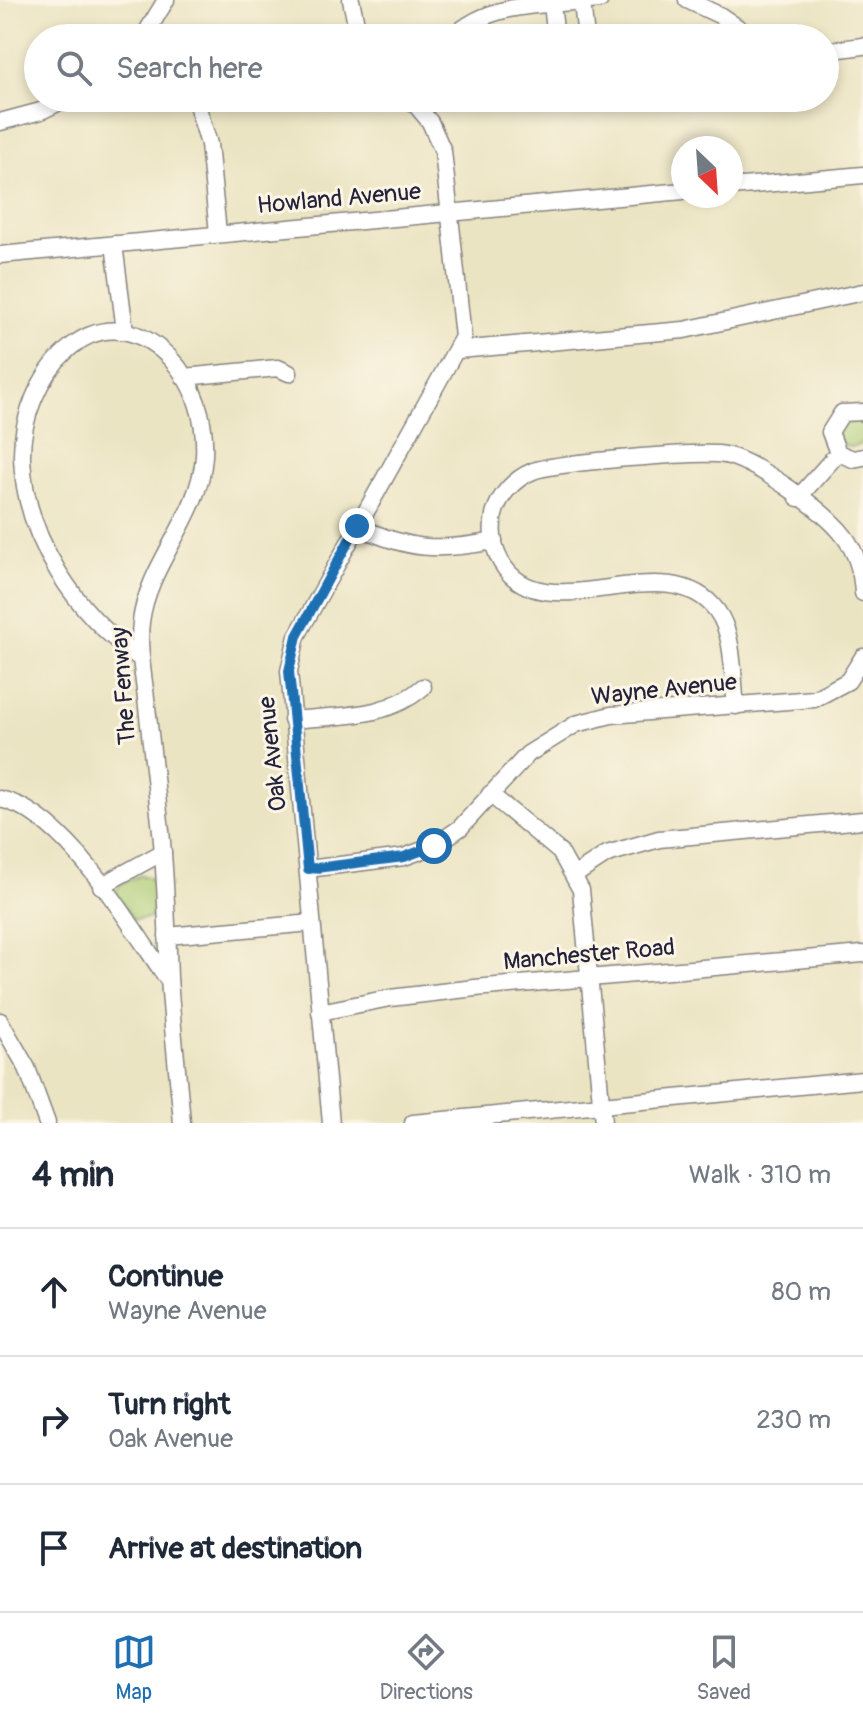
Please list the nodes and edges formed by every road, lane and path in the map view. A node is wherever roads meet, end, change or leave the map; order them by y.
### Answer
1 (166, 0) edge
2 (351, 0) edge
3 (600, 0) edge
4 (687, 0) edge
5 (582, 2) edge
6 (552, 5) junction
7 (153, 24) edge
8 (356, 24) edge
9 (472, 24) edge
10 (554, 24) edge
11 (584, 24) edge
12 (733, 24) edge
13 (863, 46) edge
14 (839, 49) edge
15 (37, 112) edge
16 (199, 112) edge
17 (420, 112) edge
18 (0, 122) edge
19 (863, 175) edge
20 (743, 186) edge
21 (671, 192) edge
22 (450, 212) junction
23 (218, 233) junction
24 (114, 244) junction
25 (0, 255) edge
26 (863, 292) edge
27 (125, 331) junction
28 (458, 350) junction
29 (289, 373) dead end
30 (184, 377) junction
31 (863, 412) edge
32 (838, 453) junction
33 (863, 457) edge
34 (798, 498) junction
35 (357, 526) junction
36 (494, 541) junction
37 (862, 580) edge
38 (863, 593) edge
39 (863, 657) edge
40 (141, 659) junction
41 (423, 687) dead end
42 (736, 706) junction
43 (292, 720) junction
44 (490, 794) junction
45 (0, 799) edge
46 (863, 820) edge
47 (163, 852) junction
48 (308, 869) junction
49 (575, 875) junction
50 (101, 886) junction
51 (312, 923) junction
52 (167, 936) junction
53 (863, 954) edge
54 (590, 979) junction
55 (170, 981) junction
56 (320, 1012) junction
57 (0, 1021) edge
58 (863, 1080) edge
59 (601, 1105) junction
60 (47, 1123) edge
61 (182, 1123) edge
62 (331, 1123) edge
63 (413, 1123) edge
64 (603, 1123) edge

1 - 7 street
2 - 8 street
3 - 5 street
4 - 12 street
5 - 6 street
5 - 11 street
6 - 9 street
6 - 10 street
13 - 14 street
15 - 18 street
16 - 23 street
17 - 22 street, Oak Avenue
19 - 20 street
21 - 22 street, Howland Avenue
22 - 23 street, Howland Avenue
22 - 28 street, Oak Avenue
23 - 24 street, Howland Avenue
24 - 25 street, Howland Avenue
24 - 27 street
26 - 28 street
27 - 30 street, The Fenway
27 - 40 street
28 - 35 street, Oak Avenue
29 - 30 street
30 - 40 street, The Fenway
31 - 32 street
32 - 33 street
32 - 34 street
34 - 36 street
34 - 37 street
35 - 36 street
35 - 43 street, Oak Avenue
36 - 42 street
37 - 38 street
39 - 42 street, Wayne Avenue
40 - 47 street, The Fenway
41 - 43 street
42 - 44 street, Wayne Avenue
43 - 48 street, Oak Avenue
44 - 48 street, Wayne Avenue
44 - 49 street
45 - 50 street
46 - 49 street
47 - 50 street
47 - 52 street, The Fenway
48 - 51 street, Oak Avenue
49 - 54 street
50 - 55 street
51 - 52 street
51 - 56 street, Oak Avenue
52 - 55 street, The Fenway
53 - 54 street, Manchester Road
54 - 56 street, Manchester Road
54 - 59 street
55 - 61 street, The Fenway
56 - 62 street, Oak Avenue
57 - 60 street
58 - 59 street
59 - 63 street
59 - 64 street

